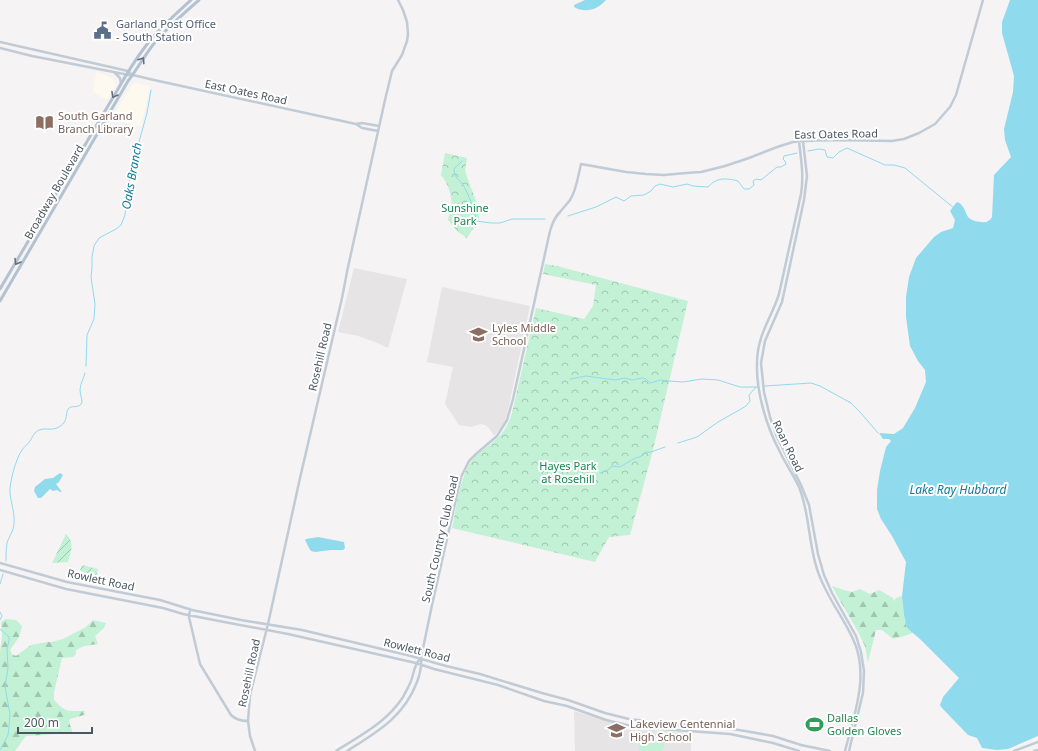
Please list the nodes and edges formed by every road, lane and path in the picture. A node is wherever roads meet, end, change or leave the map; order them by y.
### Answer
1 (191, 0) edge
2 (199, 0) edge
3 (398, 0) edge
4 (983, 0) edge
5 (0, 42) edge
6 (0, 48) edge
7 (81, 60) junction
8 (80, 65) junction
9 (115, 72) junction
10 (127, 73) junction
11 (133, 75) junction
12 (121, 84) junction
13 (356, 124) junction
14 (379, 126) junction
15 (378, 131) junction
16 (803, 140) junction
17 (799, 141) junction
18 (581, 164) joint
19 (0, 289) edge
20 (0, 301) edge
21 (0, 563) edge
22 (0, 570) edge
23 (45, 576) junction
24 (43, 582) junction
25 (95, 588) junction
26 (94, 595) junction
27 (190, 609) junction
28 (189, 615) junction
29 (268, 624) junction
30 (852, 629) junction
31 (266, 630) junction
32 (849, 631) junction
33 (309, 632) junction
34 (307, 638) junction
35 (421, 658) junction
36 (416, 663) junction
37 (422, 665) junction
38 (574, 702) junction
39 (572, 708) junction
40 (605, 713) junction
41 (605, 720) junction
42 (248, 721) junction
43 (374, 726) junction
44 (745, 730) junction
45 (378, 732) junction
46 (744, 737) junction
47 (1038, 742) edge
48 (818, 750) edge
49 (1038, 750) edge
50 (255, 751) edge
51 (336, 751) edge
52 (347, 751) edge
53 (799, 751) edge
54 (830, 751) edge
55 (845, 751) edge
56 (849, 751) edge
57 (1014, 751) edge
58 (1034, 751) edge

1 - 10 main road, Broadway Boulevard
11 -> 2 main road, Broadway Boulevard
3 - 14 street, Rosehill Road
4 - 16 street, East Oates Road
5 - 7 street, East Oates Road
6 - 8 street, East Oates Road
7 - 8 street
7 - 10 street, East Oates Road
8 - 9 street, East Oates Road
9 - 10 street, East Oates Road
9 - 12 street
10 - 11 street, East Oates Road
10 - 12 main road, Broadway Boulevard
11 - 13 street, East Oates Road
11 - 20 main road, Broadway Boulevard
12 -> 19 main road, Broadway Boulevard
13 - 14 street, East Oates Road
13 - 15 street, East Oates Road
14 - 15 street, Rosehill Road
15 - 29 street, Rosehill Road
16 - 17 street, East Oates Road
16 - 30 street, Roan Road
17 - 18 street, East Oates Road
17 - 32 street, Roan Road
18 - 35 street, South Country Club Road
21 - 23 street, Rowlett Road
22 - 24 street, Rowlett Road
23 - 24 street
23 - 25 street, Rowlett Road
24 - 26 street, Rowlett Road
25 - 26 street
25 - 27 street, Rowlett Road
26 - 28 street, Rowlett Road
27 - 28 street
27 - 29 street, Rowlett Road
28 - 31 street, Rowlett Road
28 - 42 street
29 - 31 street, Rosehill Road
29 - 33 street, Rowlett Road
30 - 32 street
30 - 56 street, Roan Road
31 - 34 street, Rowlett Road
31 - 42 street, Rosehill Road
32 - 55 street, Roan Road
33 - 34 street
33 - 35 street, Rowlett Road
34 - 36 street, Rowlett Road
35 - 36 street
35 - 37 street, South Country Club Road
35 - 38 street, Rowlett Road
36 - 37 street, Rowlett Road
36 - 43 street
37 - 39 street, Rowlett Road
37 - 45 street, South Country Club Road
38 - 39 street
38 - 40 street, Rowlett Road
39 - 41 street, Rowlett Road
40 - 41 street
40 - 44 street, Rowlett Road
41 - 46 street, Rowlett Road
42 - 50 street, Rosehill Road
43 - 45 street
43 - 51 street
44 - 46 street
44 - 48 street, Rowlett Road
45 - 52 street, South Country Club Road
46 - 53 street, Rowlett Road
47 - 57 street
48 - 54 street, Rowlett Road
49 - 58 street

